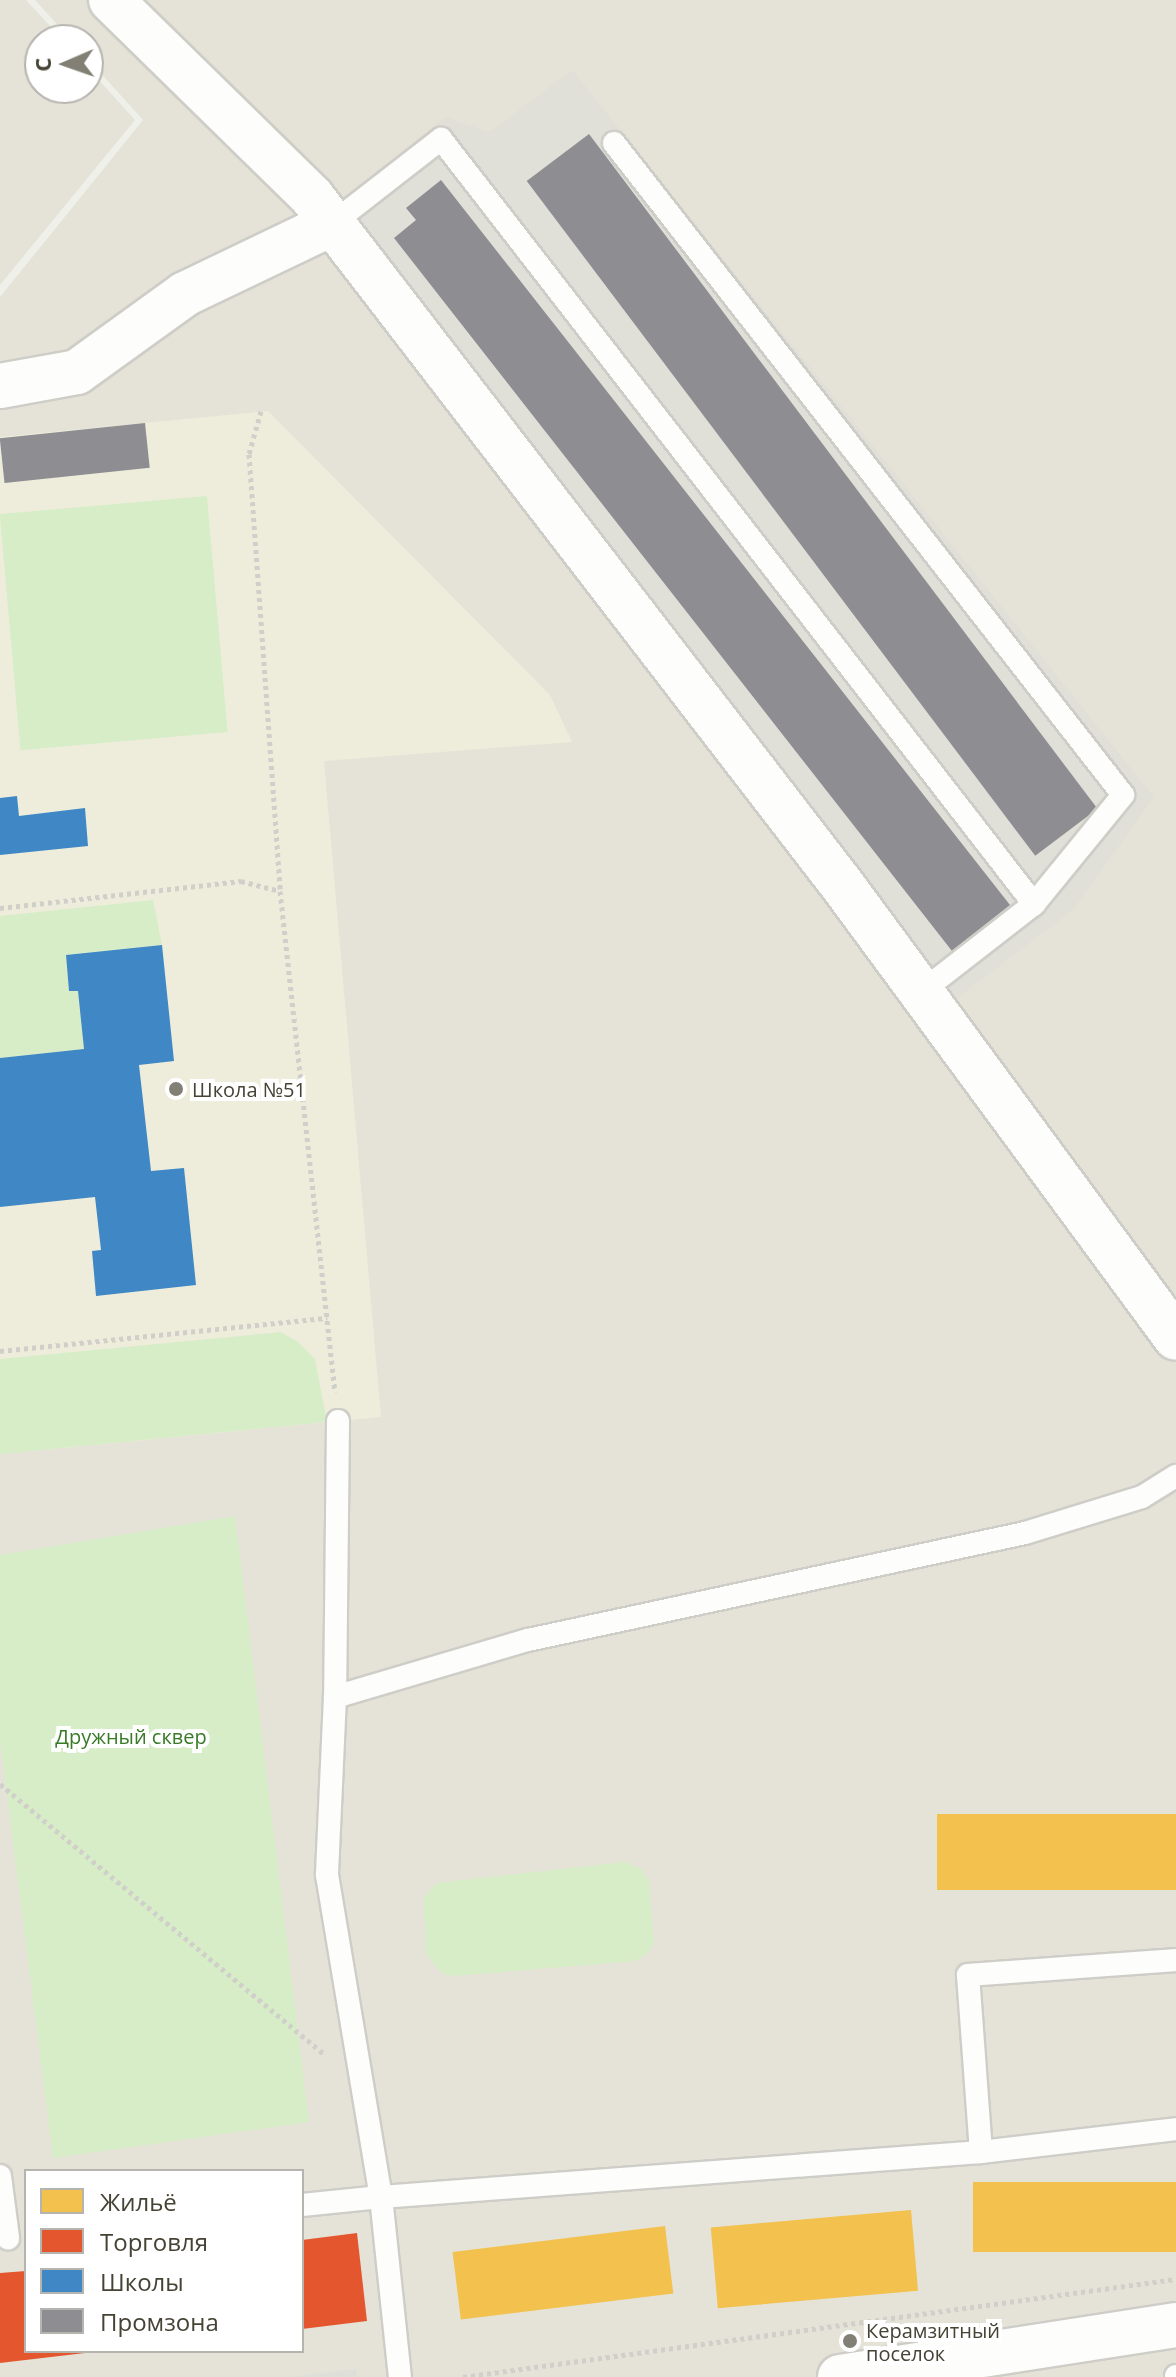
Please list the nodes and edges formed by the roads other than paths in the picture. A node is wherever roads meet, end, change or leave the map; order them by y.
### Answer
1 (111, 0) edge
2 (614, 143) dead end
3 (333, 223) junction
4 (0, 386) edge
5 (1034, 904) junction
6 (921, 992) junction
7 (1176, 1338) edge
8 (338, 1421) road end
9 (1176, 1476) edge
10 (335, 1697) junction
11 (1176, 1960) edge
12 (1176, 2129) edge
13 (981, 2152) junction
14 (0, 2176) edge
15 (381, 2197) junction
16 (304, 2205) edge
17 (11, 2237) edge
18 (1176, 2325) edge
19 (945, 2369) edge
20 (400, 2377) edge
21 (840, 2377) edge

1 - 3 street
2 - 5 lane
3 - 4 street
3 - 5 lane
3 - 6 street
5 - 6 lane
6 - 7 street
8 - 10 lane
9 - 10 lane
10 - 15 lane
11 - 13 lane
12 - 13 lane
13 - 15 lane
14 - 17 lane
15 - 16 lane
15 - 20 lane
18 - 19 street
19 - 21 street

